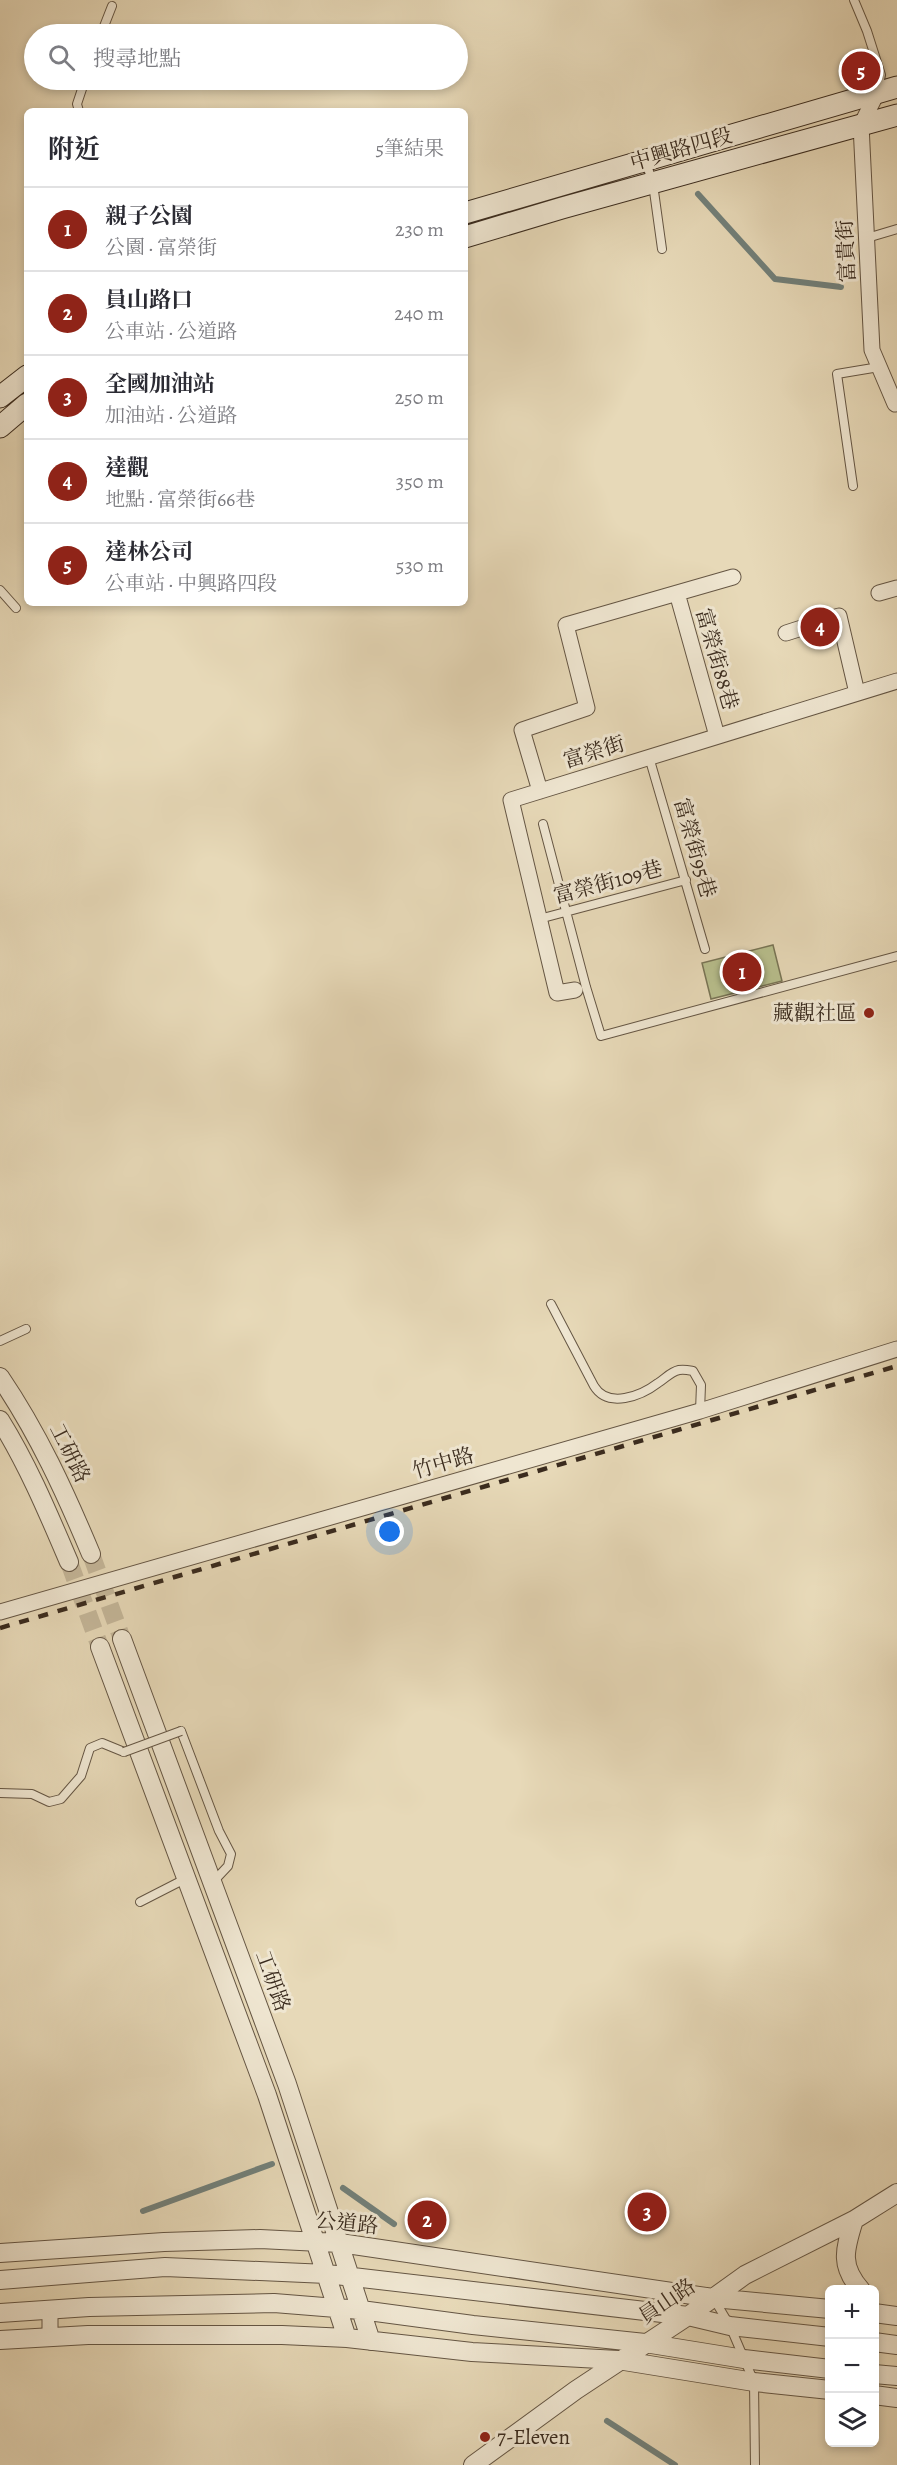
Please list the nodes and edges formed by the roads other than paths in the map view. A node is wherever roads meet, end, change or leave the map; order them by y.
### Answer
1 (854, 0) edge
2 (112, 6) dead end
3 (105, 24) edge
4 (81, 90) edge
5 (887, 90) edge
6 (78, 108) edge
7 (897, 115) edge
8 (861, 125) junction
9 (645, 160) junction
10 (653, 184) junction
11 (468, 212) edge
12 (897, 229) edge
13 (468, 236) edge
14 (867, 238) junction
15 (662, 249) dead end
16 (879, 367) junction
17 (24, 378) edge
18 (2, 393) edge
19 (897, 403) edge
20 (24, 405) edge
21 (24, 407) edge
22 (0, 427) edge
23 (853, 486) dead end
24 (733, 577) dead end
25 (897, 588) edge
26 (0, 590) edge
27 (677, 593) junction
28 (879, 593) dead end
29 (16, 608) dead end
30 (786, 633) dead end
31 (897, 681) edge
32 (857, 693) junction
33 (717, 736) junction
34 (649, 757) junction
35 (540, 791) junction
36 (543, 824) dead end
37 (686, 880) junction
38 (567, 911) junction
39 (539, 919) junction
40 (705, 949) dead end
41 (897, 956) edge
42 (581, 989) junction
43 (551, 1304) dead end
44 (26, 1329) dead end
45 (0, 1341) edge
46 (897, 1349) edge
47 (0, 1377) edge
48 (700, 1411) junction
49 (0, 1420) edge
50 (90, 1554) tunnel mouth
51 (69, 1562) tunnel mouth
52 (0, 1612) edge
53 (122, 1639) tunnel mouth
54 (100, 1647) tunnel mouth
55 (0, 1793) edge
56 (186, 1878) junction
57 (212, 1883) junction
58 (140, 1902) dead end
59 (897, 2193) edge
60 (854, 2220) junction
61 (316, 2241) junction
62 (340, 2243) junction
63 (0, 2253) edge
64 (327, 2274) junction
65 (351, 2275) junction
66 (0, 2280) edge
67 (857, 2285) edge
68 (713, 2298) junction
69 (337, 2307) junction
70 (825, 2309) edge
71 (50, 2310) junction
72 (361, 2310) junction
73 (0, 2313) edge
74 (688, 2316) junction
75 (730, 2326) junction
76 (825, 2336) edge
77 (50, 2337) junction
78 (347, 2338) junction
79 (0, 2340) edge
80 (371, 2341) junction
81 (645, 2343) junction
82 (879, 2343) edge
83 (897, 2345) edge
84 (744, 2359) junction
85 (618, 2360) junction
86 (825, 2368) edge
87 (879, 2374) edge
88 (897, 2376) edge
89 (754, 2382) junction
90 (825, 2389) edge
91 (879, 2396) edge
92 (897, 2398) edge
93 (473, 2465) edge
94 (755, 2465) edge

1 - 5 lane
2 - 3 lane
4 - 6 lane
5 - 8 street, 富貴街
5 - 9 main road, 中興路四段
7 - 8 main road, 中興路四段
8 - 10 main road, 中興路四段
8 - 14 street, 富貴街
9 - 10 lane
9 - 11 main road, 中興路四段
10 - 13 main road, 中興路四段
10 - 15 lane
12 - 14 lane
14 - 16 street, 富貴街
16 - 19 street, 富貴街
16 - 23 lane
17 - 18 main road
18 - 20 street
21 - 22 main road
24 - 27 street, 富榮街88巷
25 - 28 street
26 - 29 lane
27 - 33 street, 富榮街88巷
27 - 35 street, 富榮街88巷
30 - 32 street
31 - 32 street, 富榮街
32 - 33 street, 富榮街
33 - 34 street, 富榮街
34 - 35 street, 富榮街
34 - 37 lane, 富榮街95巷
35 - 39 street, 富榮街
36 - 38 lane
37 - 38 lane, 富榮街109巷
37 - 40 lane, 富榮街95巷
38 - 39 lane, 富榮街109巷
38 - 42 lane
39 - 42 street, 富榮街
41 - 42 lane
43 - 48 lane
44 - 45 lane
46 - 48 street, 竹中路
47 - 50 street, 工研路
48 - 52 street, 竹中路
49 - 51 street
53 - 57 street, 工研路
54 - 56 street
55 - 57 lane, bridge
56 - 58 lane
56 - 61 street
57 - 62 street, 工研路
59 - 60 street, 員山路
60 - 67 street
60 - 68 street, 員山路
61 - 62 street, 公道路
61 - 63 street, 公道路
61 - 64 street
62 - 65 street, 工研路
62 - 68 street, 公道路
64 - 65 street
64 - 66 street
64 - 69 street
65 - 72 street, 工研路
65 - 74 street
68 - 70 street, 公道路
68 - 74 street, 員山路
68 - 75 lane
69 - 71 street
69 - 72 street
69 - 78 street
71 - 73 street
71 - 77 street
72 - 80 street, 工研路
72 - 81 street
74 - 75 street
74 - 81 street, 員山路
75 - 76 street
75 - 84 lane
77 - 78 street
77 - 79 street
78 - 80 street
80 - 85 street
81 - 84 street
81 - 85 street, 員山路
82 - 83 street
84 - 86 street
84 - 89 lane
85 - 89 street
85 - 93 street, 員山路
87 - 88 street
89 - 90 street
89 - 94 lane
91 - 92 street

